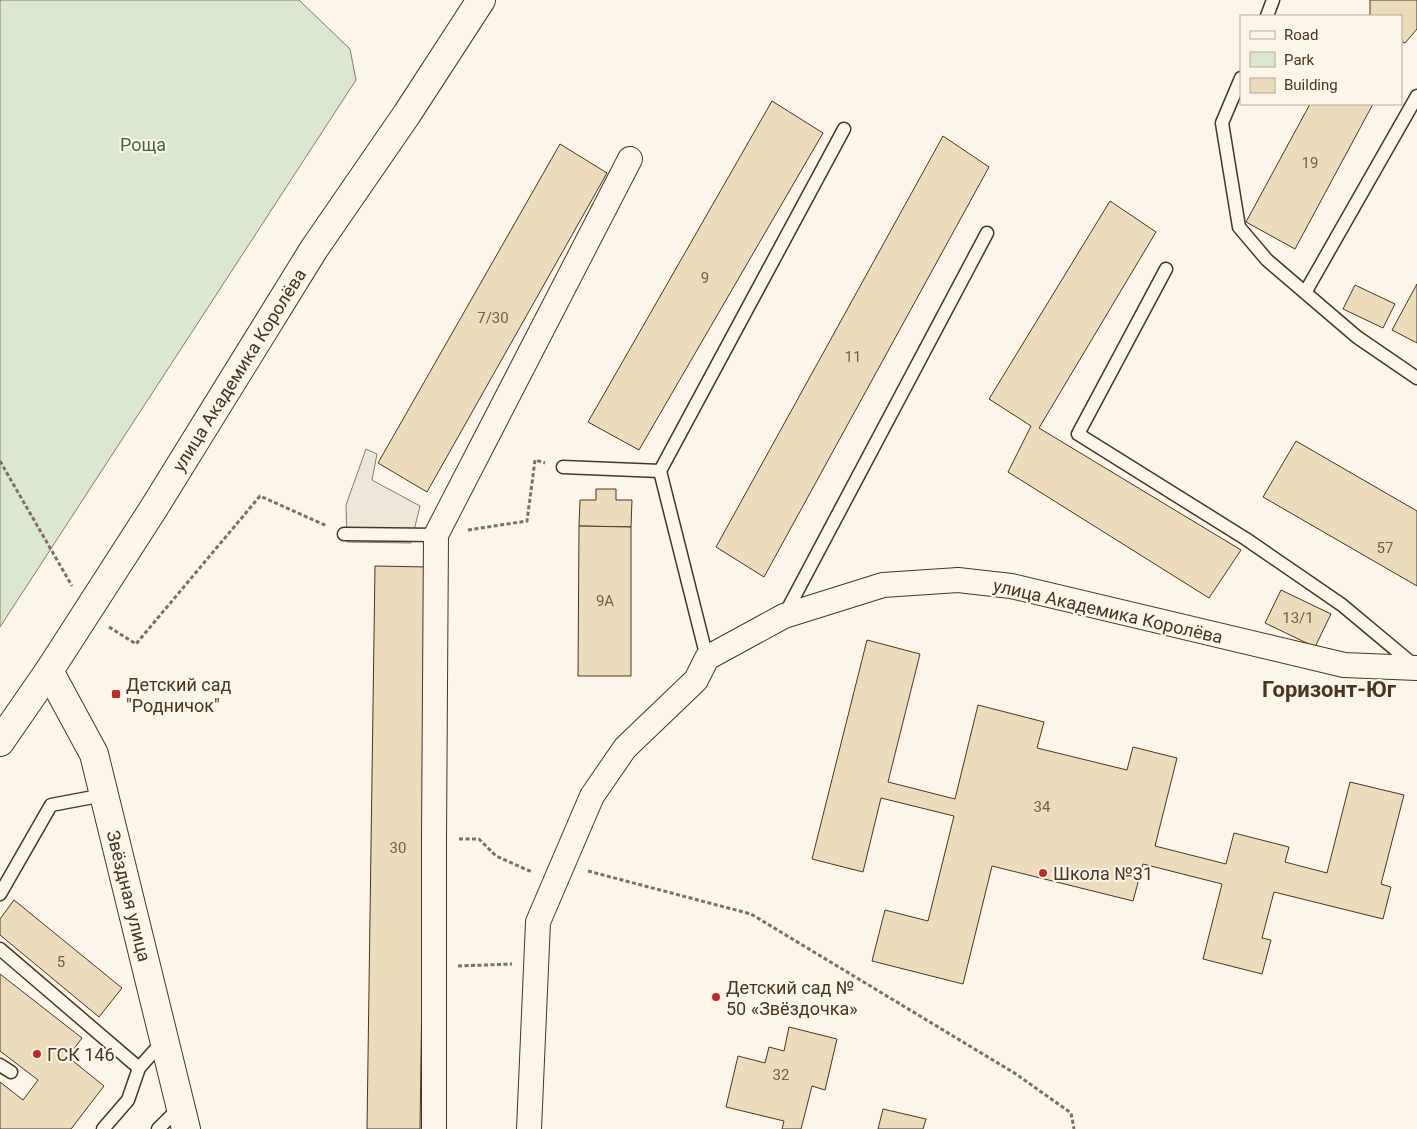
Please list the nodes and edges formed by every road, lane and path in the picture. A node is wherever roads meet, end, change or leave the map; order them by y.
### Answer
1 (481, 0) edge
2 (1273, 0) edge
3 (1267, 15) edge
4 (1240, 80) edge
5 (1417, 96) edge
6 (844, 129) dead end
7 (630, 159) dead end
8 (987, 233) dead end
9 (1166, 269) dead end
10 (1306, 292) junction
11 (1417, 378) edge
12 (0, 461) edge
13 (563, 467) joint
14 (660, 471) junction
15 (344, 534) joint
16 (436, 535) junction
17 (87, 612) junction
18 (784, 616) junction
19 (707, 658) junction
20 (1417, 668) edge
21 (49, 671) junction
22 (0, 742) edge
23 (104, 795) junction
24 (456, 839) dead end
25 (562, 864) junction
26 (0, 894) edge
27 (0, 949) edge
28 (537, 963) junction
29 (435, 966) junction
30 (164, 1040) junction
31 (0, 1065) edge
32 (139, 1068) junction
33 (11, 1072) dead end
34 (183, 1118) edge
35 (103, 1129) edge
36 (158, 1129) edge
37 (434, 1129) edge
38 (530, 1129) edge
39 (1074, 1129) edge

1 - 17 main road, улица Академика Королёва
2 - 3 lane
4 - 10 lane
5 - 10 lane
6 - 14 lane
7 - 16 street
8 - 18 lane
9 - 20 lane
10 - 11 lane
12 - 17 path
13 - 14 lane
13 - 16 path
14 - 19 lane
15 - 16 lane
15 - 17 path
16 - 29 street
17 - 21 main road, улица Академика Королёва
18 - 19 street, улица Академика Королёва
18 - 20 street, улица Академика Королёва
19 - 25 street
21 - 22 main road, улица Академика Королёва
21 - 23 main road, Звёздная улица
23 - 26 lane
23 - 30 main road, Звёздная улица
24 - 25 path
25 - 28 street
25 - 39 path
27 - 32 lane
28 - 29 path
28 - 38 street
29 - 37 street
30 - 32 lane
30 - 34 main road, Звёздная улица
31 - 33 lane
32 - 35 lane
34 - 36 lane

